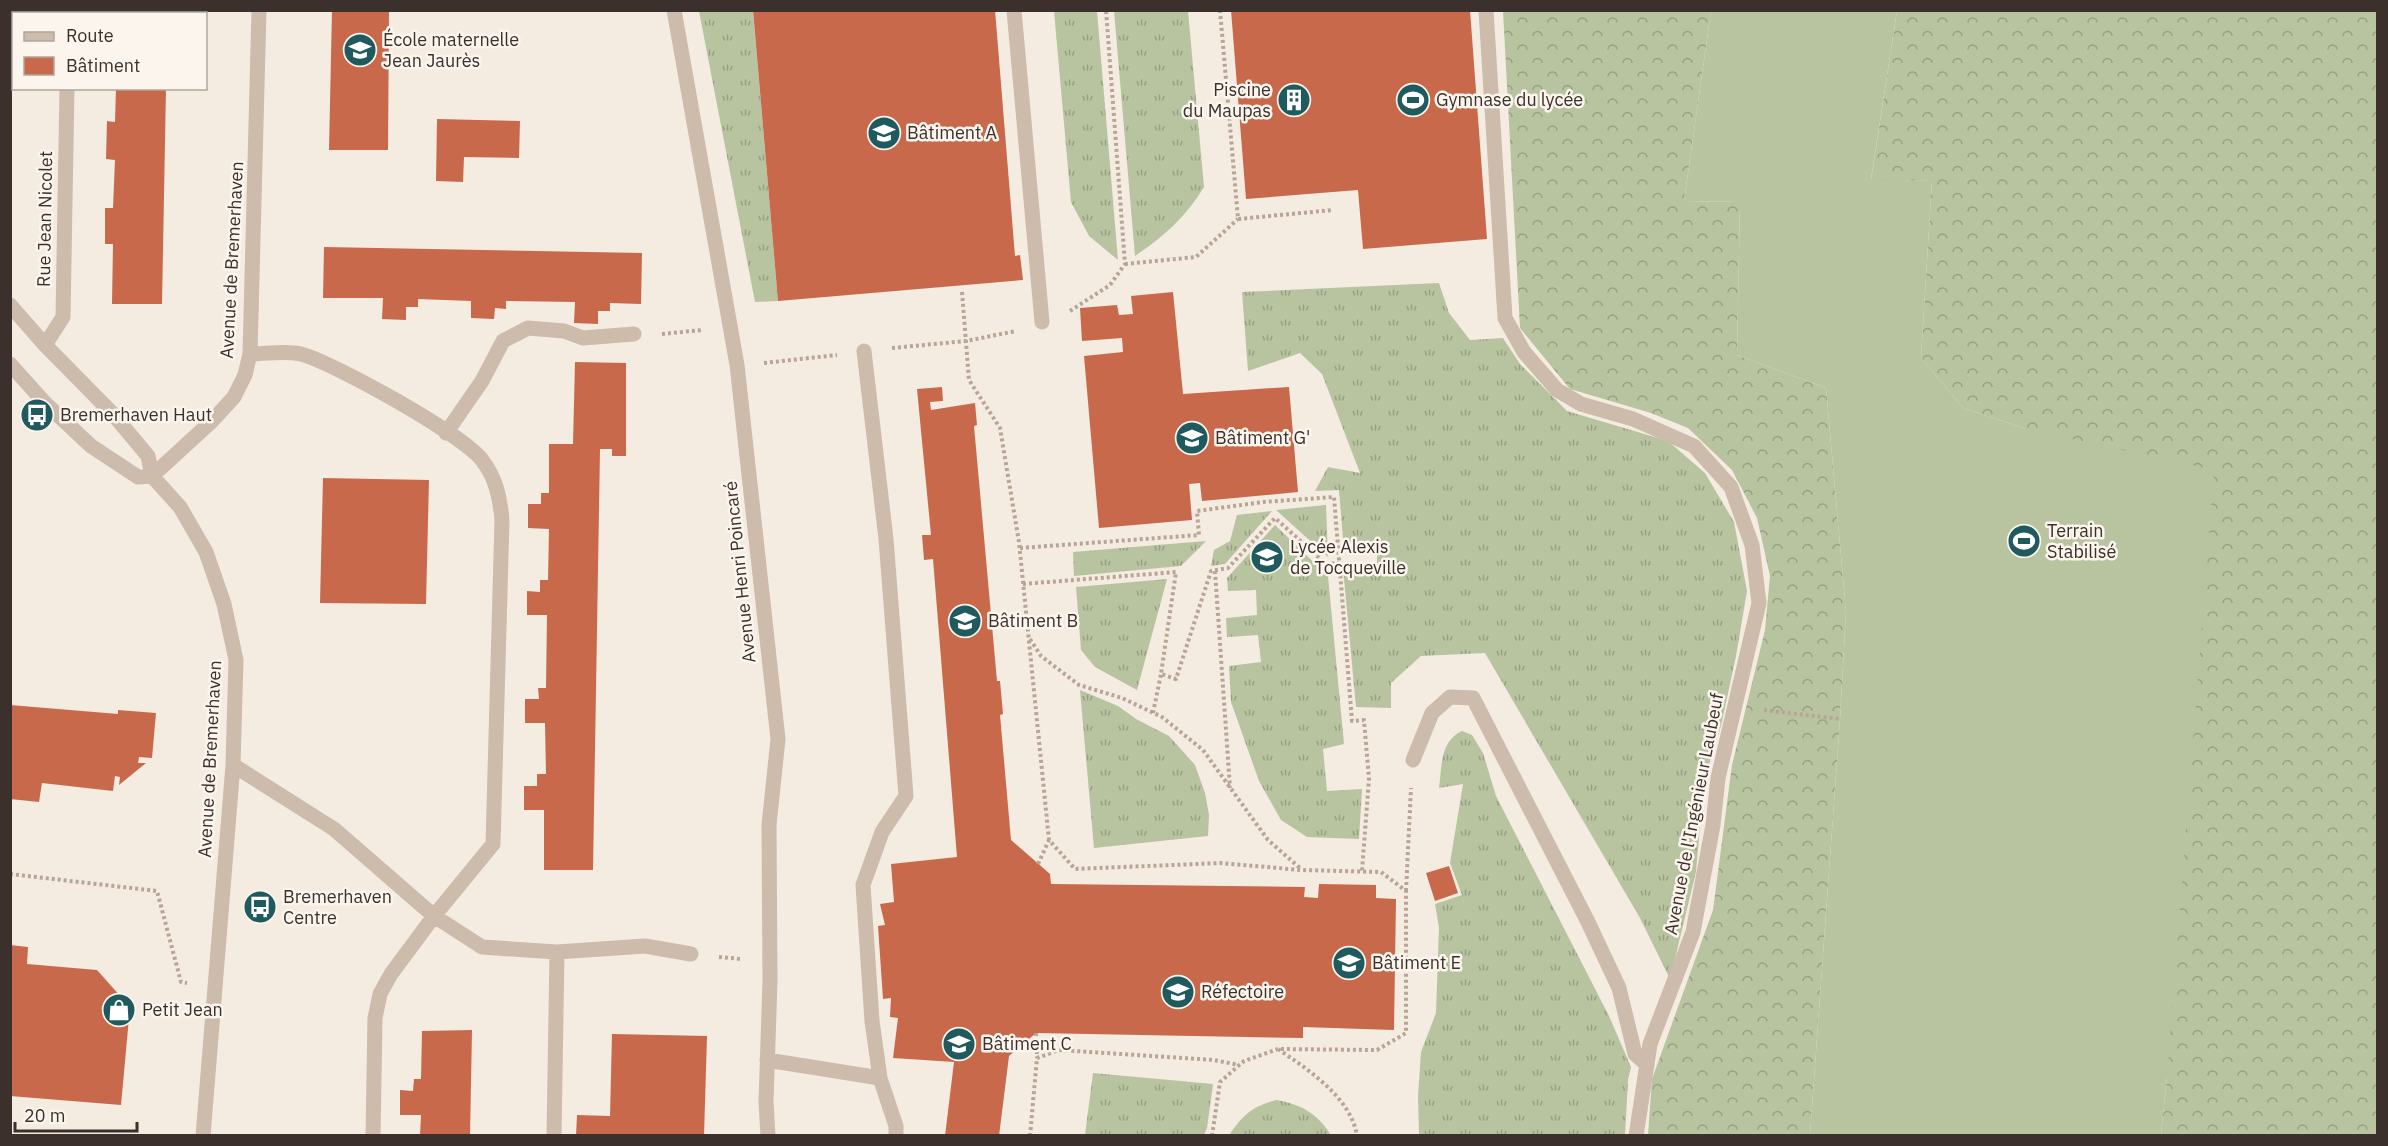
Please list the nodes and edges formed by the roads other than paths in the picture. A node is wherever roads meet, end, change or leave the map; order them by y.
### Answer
1 (259, 10) edge
2 (674, 10) edge
3 (1014, 10) edge
4 (1486, 10) edge
5 (67, 90) edge
6 (10, 305) edge
7 (1042, 322) road end
8 (634, 334) road end
9 (45, 345) junction
10 (864, 351) road end
11 (250, 354) junction
12 (10, 364) edge
13 (446, 433) junction
14 (152, 476) junction
15 (1413, 760) road end
16 (233, 765) junction
17 (434, 916) junction
18 (557, 952) junction
19 (691, 954) road end
20 (767, 1060) junction
21 (1646, 1064) junction
22 (880, 1078) junction
23 (203, 1136) edge
24 (373, 1136) edge
25 (554, 1136) edge
26 (768, 1136) edge
27 (896, 1136) edge
28 (1636, 1136) edge

1 - 11 street, Avenue de Bremerhaven
2 - 20 street, Avenue Henri Poincaré
3 - 7 street
4 - 21 street, Avenue de l'Ingénieur Laubeuf
5 - 9 street, Rue Jean Nicolet
6 - 9 street
8 - 13 street
9 - 14 street
10 - 22 street
11 - 13 street
11 - 14 street, Avenue de Bremerhaven
12 - 14 street
13 - 17 street
14 - 16 street, Avenue de Bremerhaven
15 - 21 street
16 - 17 street
16 - 23 street, Avenue de Bremerhaven
17 - 18 street
17 - 24 street
18 - 19 street
18 - 25 street
20 - 22 street
20 - 26 street, Avenue Henri Poincaré
21 - 28 street, Avenue de l'Ingénieur Laubeuf
22 - 27 street

